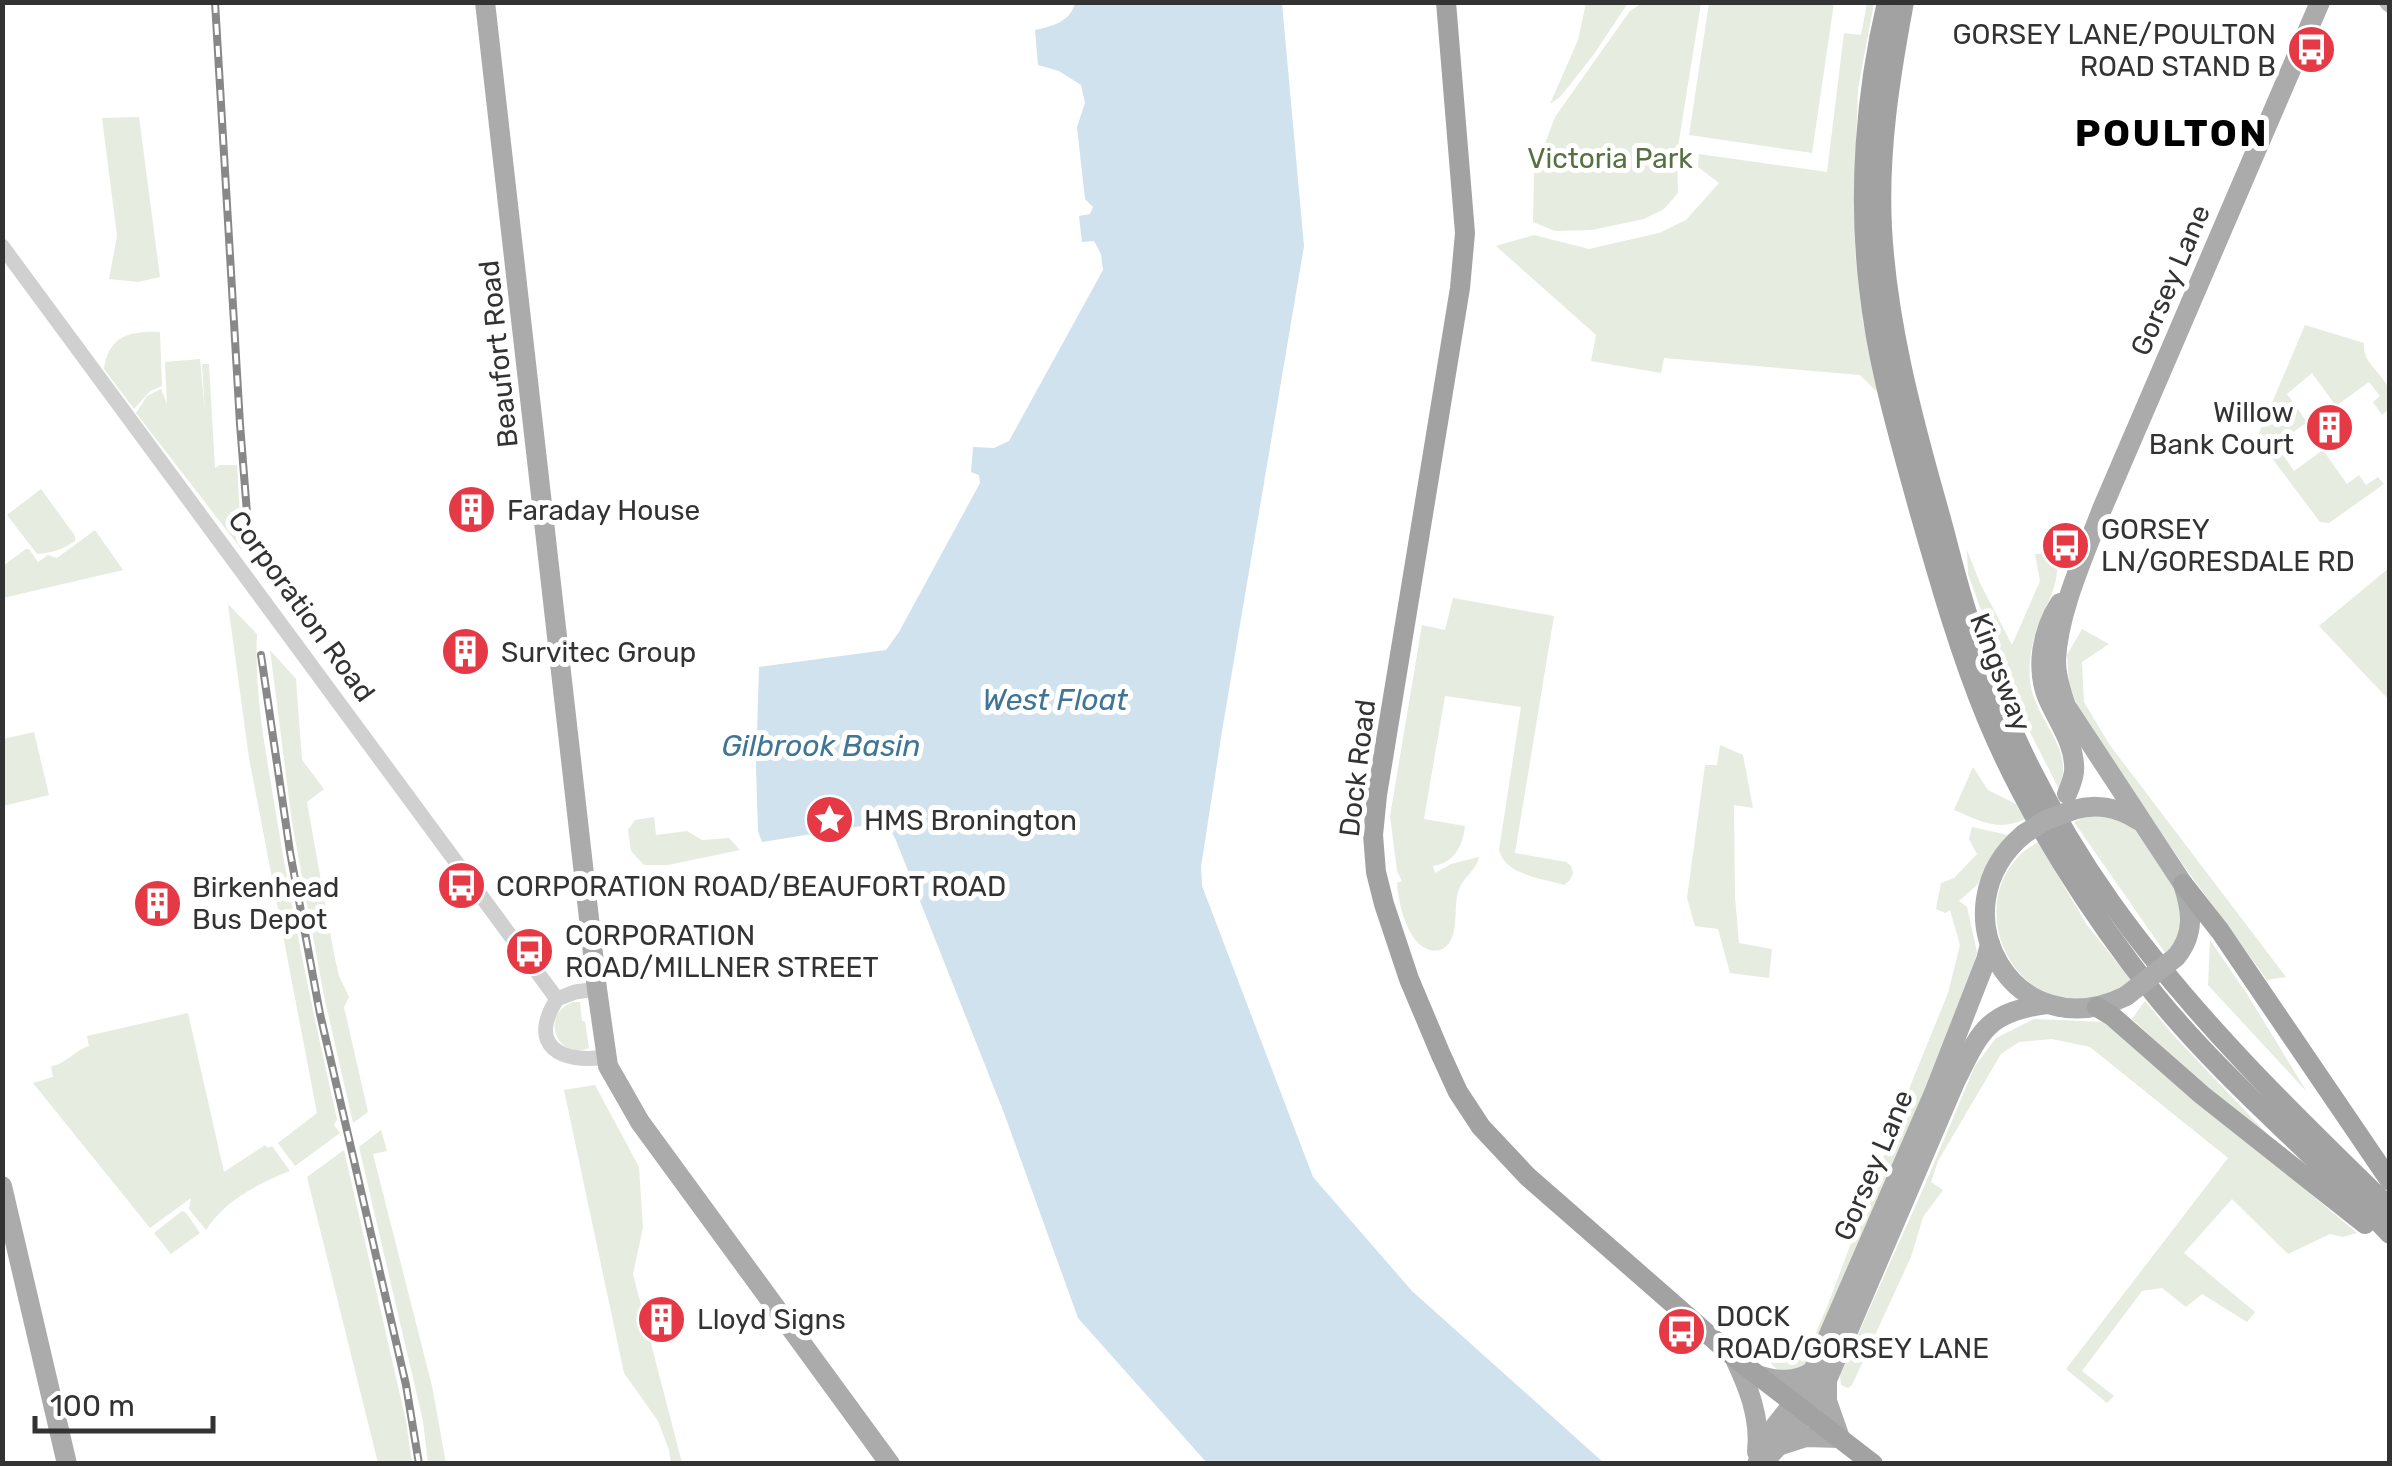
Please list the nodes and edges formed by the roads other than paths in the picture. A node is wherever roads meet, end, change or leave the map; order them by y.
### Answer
1 (485, 2) edge
2 (1446, 2) edge
3 (1887, 2) edge
4 (1904, 2) edge
5 (2320, 2) edge
6 (2, 246) edge
7 (2074, 580) junction
8 (2070, 802) junction
9 (2141, 822) junction
10 (2183, 884) junction
11 (1990, 944) junction
12 (597, 989) junction
13 (557, 999) junction
14 (2047, 1004) junction
15 (2097, 1007) junction
16 (606, 1058) junction
17 (2390, 1182) edge
18 (2, 1186) edge
19 (2390, 1208) edge
20 (2390, 1234) edge
21 (2390, 1245) edge
22 (1734, 1356) junction
23 (1757, 1374) junction
24 (1820, 1376) junction
25 (1800, 1407) junction
26 (866, 1429) junction
27 (1840, 1438) junction
28 (1781, 1445) junction
29 (67, 1464) edge
30 (875, 1464) edge
31 (890, 1464) edge
32 (1758, 1464) edge
33 (1873, 1464) edge

1 - 12 main road, Beaufort Road
2 - 22 highway, Dock Road
3 - 20 highway, Kingsway
4 - 19 highway, Kingsway
5 - 7 main road, Gorsey Lane
6 - 13 street, Corporation Road
7 - 8 main road, Gorsey Lane
7 - 9 main road, Gorsey Lane
8 - 9 main road
8 - 11 main road, bridge
9 - 10 main road
10 - 15 main road, bridge
10 - 17 highway
11 - 14 main road
11 - 24 main road, Gorsey Lane
12 - 13 street
12 - 16 main road, Beaufort Road
13 - 16 street
14 - 15 main road
14 - 24 main road, Gorsey Lane
15 - 21 highway
16 - 26 main road
18 - 29 main road
22 - 23 highway, Dock Road
22 - 32 main road
23 - 24 main road
23 - 25 highway, Dock Road
24 - 25 main road, Gorsey Lane
24 - 27 main road
25 - 27 highway, Dock Road
25 - 28 main road
25 - 32 main road
26 - 30 main road
26 - 31 main road
27 - 28 main road
27 - 33 highway, Dock Road
28 - 32 main road

